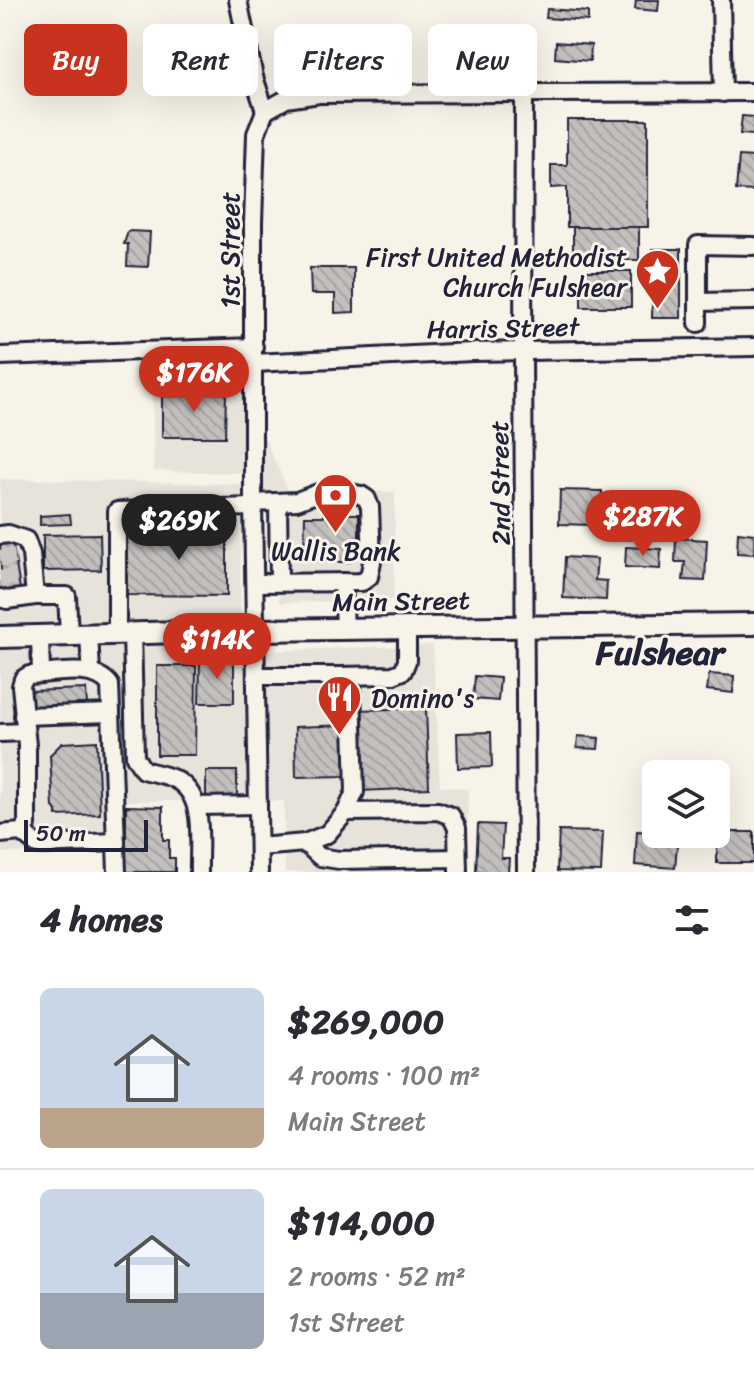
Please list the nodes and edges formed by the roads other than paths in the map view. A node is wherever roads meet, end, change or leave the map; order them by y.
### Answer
1 (238, 0) edge
2 (721, 0) edge
3 (754, 92) edge
4 (723, 93) junction
5 (428, 94) edge
6 (537, 94) edge
7 (524, 96) edge
8 (265, 111) junction
9 (754, 246) edge
10 (754, 301) edge
11 (698, 302) junction
12 (698, 323) dead end
13 (754, 347) edge
14 (523, 352) junction
15 (254, 355) junction
16 (0, 356) edge
17 (278, 502) junction
18 (253, 505) junction
19 (0, 535) edge
20 (279, 582) junction
21 (343, 582) junction
22 (255, 583) junction
23 (35, 596) junction
24 (0, 598) edge
25 (754, 624) edge
26 (526, 625) junction
27 (407, 627) junction
28 (345, 628) junction
29 (256, 630) junction
30 (124, 632) junction
31 (79, 634) junction
32 (40, 635) junction
33 (0, 637) edge
34 (91, 672) junction
35 (41, 674) junction
36 (256, 676) junction
37 (339, 676) junction
38 (111, 713) junction
39 (24, 724) junction
40 (0, 733) edge
41 (258, 805) junction
42 (197, 806) junction
43 (346, 812) junction
44 (21, 832) junction
45 (0, 834) edge
46 (116, 842) junction
47 (305, 843) junction
48 (259, 847) junction
49 (458, 865) edge
50 (117, 872) edge
51 (199, 872) edge
52 (259, 872) edge
53 (526, 872) edge

1 - 8 street
2 - 4 street
3 - 4 street
4 - 6 street
5 - 8 street
7 - 14 street, 2nd Street
8 - 15 street, 1st Street
9 - 11 street
10 - 11 street
11 - 12 street
13 - 14 street, Harris Street
14 - 15 street, Harris Street
14 - 26 street, 2nd Street
15 - 16 street, Harris Street
15 - 18 street, 1st Street
17 - 18 street
17 - 20 street
17 - 21 street
18 - 22 street, 1st Street
18 - 30 street
19 - 23 street
20 - 21 street
20 - 22 street
21 - 28 street
22 - 29 street, 1st Street
23 - 24 street
23 - 31 street
25 - 26 main road, Main Street
26 - 27 main road, Main Street
26 - 53 street, 2nd Street
27 - 28 main road, Main Street
27 - 37 street
28 - 29 main road, Main Street
29 - 30 main road, Main Street
29 - 36 street, 1st Street
30 - 31 main road, Main Street
30 - 42 street
31 - 32 main road, Main Street
31 - 34 street
32 - 33 main road, Main Street
32 - 35 street
34 - 35 street
34 - 38 street
35 - 39 street
36 - 37 street
36 - 41 street, 1st Street
37 - 43 street
38 - 39 street
38 - 46 street
39 - 40 street
39 - 44 street
41 - 42 street
41 - 48 street, 1st Street
42 - 51 street
43 - 47 street
43 - 49 street
44 - 45 street
44 - 46 street
46 - 50 street
47 - 48 street
47 - 49 street
48 - 52 street, 1st Street

